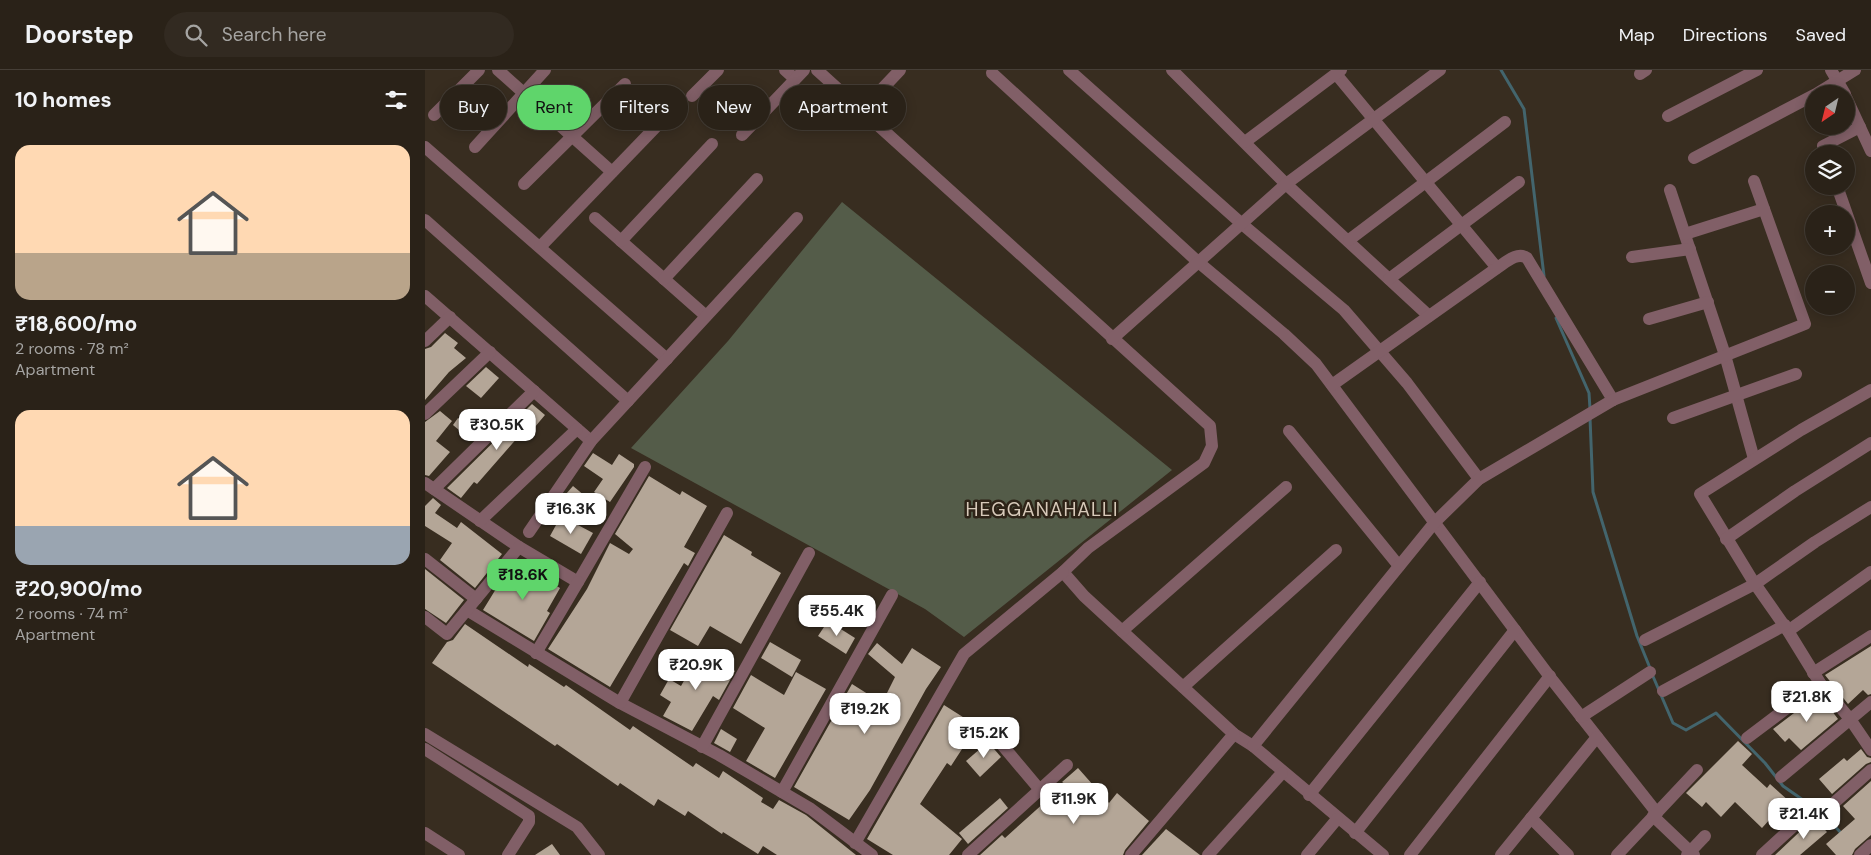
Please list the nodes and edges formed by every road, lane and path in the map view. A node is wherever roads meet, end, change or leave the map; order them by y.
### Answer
1 (479, 70) edge
2 (498, 70) edge
3 (545, 70) edge
4 (718, 70) edge
5 (785, 70) edge
6 (804, 70) edge
7 (817, 70) edge
8 (900, 70) edge
9 (1069, 70) edge
10 (1439, 70) edge
11 (1757, 70) edge
12 (1831, 70) edge
13 (1855, 70) edge
14 (1178, 72) edge
15 (1338, 72) edge
16 (992, 73) dead end
17 (795, 80) junction
18 (1839, 81) junction
19 (625, 84) dead end
20 (532, 85) edge
21 (834, 85) edge
22 (886, 85) edge
23 (1832, 85) edge
24 (1841, 85) edge
25 (517, 88) edge
26 (691, 96) dead end
27 (1805, 99) edge
28 (517, 102) edge
29 (435, 115) dead end
30 (1668, 116) dead end
31 (1855, 116) edge
32 (1375, 120) junction
33 (1505, 122) dead end
34 (1860, 127) junction
35 (565, 130) edge
36 (652, 130) edge
37 (884, 130) edge
38 (742, 135) dead end
39 (572, 136) junction
40 (1245, 142) junction
41 (712, 144) dead end
42 (1825, 145) edge
43 (425, 147) edge
44 (475, 147) dead end
45 (1871, 151) edge
46 (1694, 158) dead end
47 (611, 172) junction
48 (757, 179) dead end
49 (1754, 180) dead end
50 (1426, 182) junction
51 (1519, 182) dead end
52 (524, 184) dead end
53 (1286, 184) junction
54 (1670, 190) dead end
55 (1840, 195) edge
56 (1764, 210) junction
57 (595, 218) dead end
58 (797, 218) dead end
59 (425, 220) edge
60 (1242, 224) junction
61 (1461, 225) junction
62 (1685, 234) junction
63 (1349, 240) junction
64 (621, 241) junction
65 (540, 247) junction
66 (1690, 249) junction
67 (1632, 257) dead end
68 (1197, 261) junction
69 (1497, 268) junction
70 (664, 279) junction
71 (1389, 279) junction
72 (1871, 283) edge
73 (425, 296) edge
74 (1708, 302) junction
75 (707, 316) junction
76 (1429, 316) junction
77 (450, 317) junction
78 (1649, 319) dead end
79 (1112, 339) junction
80 (425, 341) edge
81 (1381, 350) junction
82 (490, 352) junction
83 (1725, 355) junction
84 (667, 359) junction
85 (1796, 374) dead end
86 (1332, 385) junction
87 (1871, 390) edge
88 (534, 391) junction
89 (1737, 395) junction
90 (1613, 400) junction
91 (628, 401) junction
92 (425, 414) edge
93 (1673, 418) dead end
94 (577, 429) junction
95 (1289, 431) dead end
96 (591, 441) junction
97 (1871, 443) edge
98 (1754, 459) junction
99 (645, 467) dead end
100 (1479, 479) junction
101 (430, 486) edge
102 (1286, 487) dead end
103 (1871, 507) edge
104 (727, 513) dead end
105 (480, 521) junction
106 (1435, 522) junction
107 (529, 532) dead end
108 (1727, 539) junction
109 (519, 547) junction
110 (1336, 550) dead end
111 (809, 552) dead end
112 (425, 559) edge
113 (1399, 566) junction
114 (1063, 572) junction
115 (1871, 572) edge
116 (578, 582) junction
117 (1480, 582) junction
118 (1755, 584) junction
119 (892, 595) dead end
120 (476, 599) junction
121 (467, 610) junction
122 (425, 617) edge
123 (1786, 628) junction
124 (1515, 630) junction
125 (1122, 631) junction
126 (1871, 636) edge
127 (1645, 640) dead end
128 (536, 653) junction
129 (1650, 672) dead end
130 (1550, 676) junction
131 (1816, 678) junction
132 (1183, 688) junction
133 (1663, 691) dead end
134 (1871, 702) edge
135 (620, 703) junction
136 (1581, 717) junction
137 (1849, 719) junction
138 (992, 733) dead end
139 (425, 734) edge
140 (1234, 734) junction
141 (1597, 737) junction
142 (1747, 738) dead end
143 (1253, 746) junction
144 (701, 747) junction
145 (425, 750) edge
146 (1871, 750) edge
147 (1067, 765) dead end
148 (1697, 770) dead end
149 (1871, 770) edge
150 (1282, 772) junction
151 (1781, 777) dead end
152 (1040, 790) junction
153 (782, 792) junction
154 (1309, 795) junction
155 (1835, 802) dead end
156 (1810, 811) dead end
157 (1655, 815) junction
158 (1531, 818) junction
159 (1337, 819) junction
160 (425, 833) edge
161 (1355, 833) junction
162 (1705, 836) dead end
163 (855, 843) junction
164 (1871, 846) edge
165 (1691, 854) edge
166 (459, 855) edge
167 (508, 855) edge
168 (599, 855) edge
169 (872, 855) edge
170 (968, 855) edge
171 (1131, 855) edge
172 (1208, 855) edge
173 (1307, 855) edge
174 (1383, 855) edge
175 (1410, 855) edge
176 (1501, 855) edge
177 (1569, 855) edge
178 (1617, 855) edge
179 (1762, 855) edge
180 (1860, 855) edge

1 - 29 street
2 - 25 street
3 - 20 street
4 - 26 street
5 - 17 street
6 - 17 street
7 - 21 street
8 - 22 street
9 - 60 street
10 - 32 street
11 - 30 street
12 - 18 street
13 - 18 street
14 - 40 street
15 - 32 street
15 - 40 street
16 - 68 street
17 - 38 street
18 - 23 street
18 - 24 street
19 - 39 street
27 - 46 street
28 - 44 street
31 - 34 street
32 - 50 street
32 - 53 street
33 - 50 street
34 - 42 street
34 - 45 street
35 - 39 street
36 - 47 street
37 - 79 street
39 - 47 street
39 - 52 street
40 - 53 street
41 - 64 street
43 - 65 street
47 - 65 street
48 - 70 street
49 - 56 street
50 - 61 street
50 - 63 street
51 - 61 street
53 - 60 street
53 - 63 street
54 - 62 street
55 - 72 street
56 - 62 street
56 - 83 street
57 - 64 street
58 - 75 street
59 - 91 street
60 - 68 street
60 - 81 street
61 - 69 street
61 - 71 street
62 - 66 street
63 - 71 street
64 - 70 street
65 - 84 street
66 - 67 street
66 - 74 street
68 - 79 street
68 - 86 street
69 - 76 street
69 - 90 street
70 - 75 street
71 - 76 street
73 - 77 street
74 - 78 street
74 - 83 street
75 - 84 street
76 - 81 street
77 - 80 street
77 - 82 street
79 - 114 street
81 - 86 street
81 - 100 street
82 - 88 street
82 - 92 street
83 - 89 street
83 - 90 street
84 - 91 street
85 - 89 street
86 - 106 street
87 - 98 street
88 - 94 street
88 - 101 street
89 - 93 street
89 - 98 street
90 - 100 street
91 - 96 street
94 - 96 street
94 - 105 street
95 - 113 street
96 - 107 street
97 - 108 street
98 - 108 street
99 - 116 street
100 - 106 street
101 - 105 street
102 - 125 street
103 - 118 street
104 - 135 street
105 - 109 street
106 - 113 street
106 - 117 street
108 - 118 street
109 - 116 street
109 - 120 street
110 - 132 street
111 - 144 street
112 - 120 street
113 - 143 street
114 - 125 street
114 - 163 street
115 - 123 street
116 - 128 street
117 - 124 street
117 - 154 street
118 - 123 street
118 - 127 street
119 - 153 street
120 - 121 street
121 - 122 street
121 - 128 street
123 - 131 street
123 - 133 street
124 - 130 street
124 - 161 street
125 - 132 street
126 - 131 street
128 - 135 street
129 - 136 street
130 - 136 street
130 - 175 street
131 - 137 street
131 - 142 street
132 - 140 street
134 - 137 street
135 - 144 street
136 - 141 street
137 - 146 street
137 - 151 street
138 - 152 street
139 - 168 street
140 - 143 street
140 - 171 street
141 - 157 street
141 - 158 street
143 - 150 street
144 - 153 street
145 - 167 street
147 - 152 street
148 - 157 street
149 - 155 street
150 - 154 street
150 - 172 street
152 - 170 street
153 - 163 street
154 - 159 street
156 - 179 street
157 - 165 street
157 - 178 street
158 - 176 street
158 - 177 street
159 - 161 street
159 - 173 street
160 - 166 street
161 - 174 street
162 - 165 street
163 - 169 street
164 - 180 street

